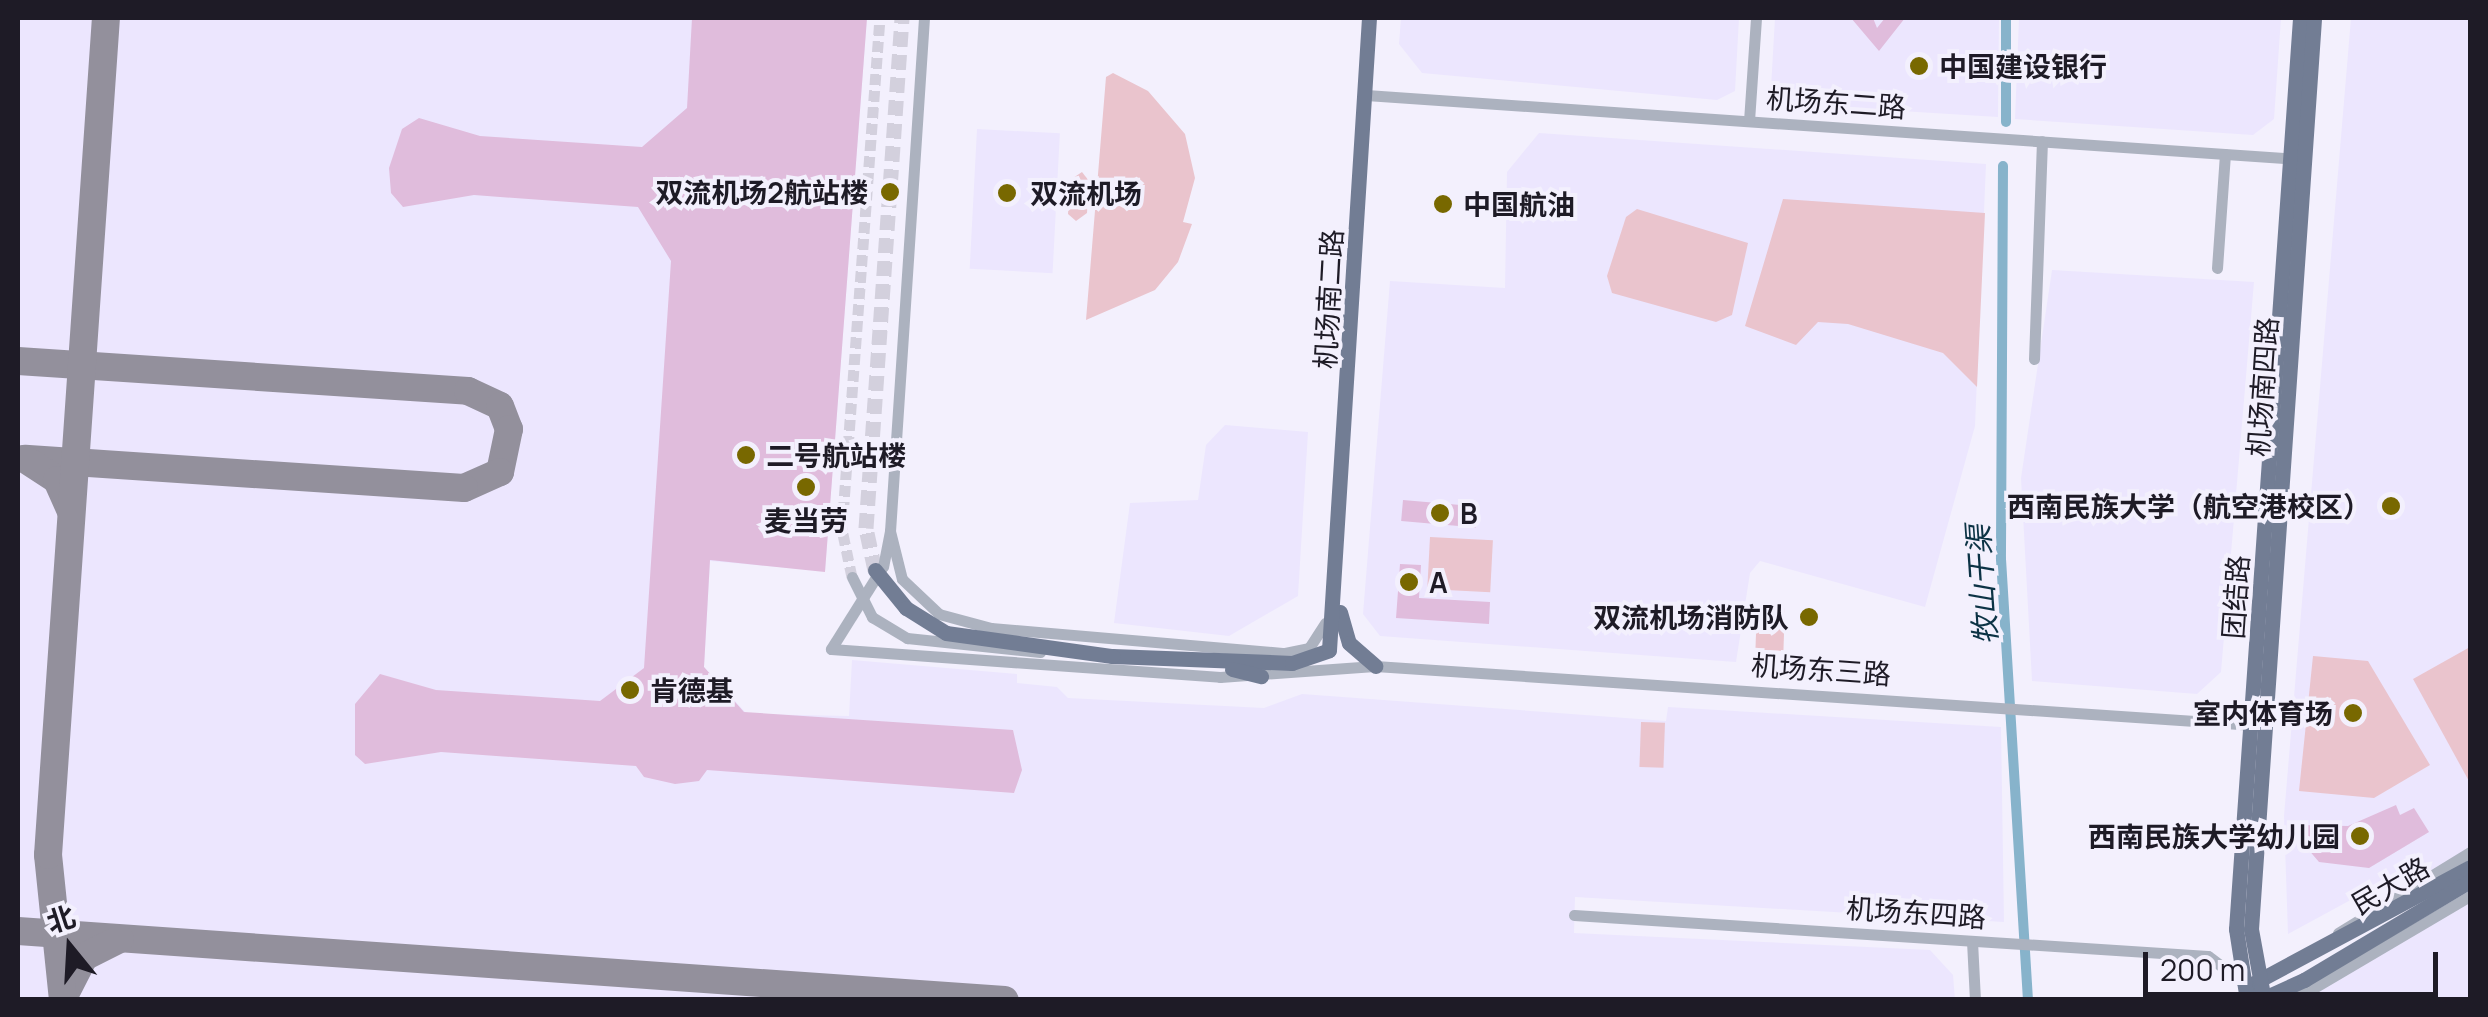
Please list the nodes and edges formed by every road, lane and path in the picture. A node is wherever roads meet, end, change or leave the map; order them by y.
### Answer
1 (924, 18) edge
2 (1369, 18) edge
3 (1756, 18) edge
4 (2300, 18) edge
5 (2314, 18) edge
6 (1366, 95) junction
7 (1749, 121) junction
8 (2042, 141) junction
9 (2225, 154) junction
10 (2297, 158) junction
11 (2217, 268) dead end
12 (2034, 359) dead end
13 (890, 531) junction
14 (875, 570) tunnel mouth
15 (852, 578) tunnel mouth
16 (1337, 584) junction
17 (1061, 652) junction
18 (1199, 662) junction
19 (1375, 666) junction
20 (1261, 676) junction
21 (2256, 725) junction
22 (2470, 852) edge
23 (2470, 867) edge
24 (2470, 880) edge
25 (2470, 896) edge
26 (1574, 915) dead end
27 (1972, 941) junction
28 (2296, 967) junction
29 (2256, 993) edge
30 (1975, 1000) edge

1 - 13 street
2 - 6 main road, 机场南二路
3 - 7 street
4 - 10 main road, 团结路
5 - 10 main road
6 - 7 street, 机场东二路
6 - 16 main road, 机场南二路
7 - 8 street, 机场东二路
8 - 9 street, 机场东二路
8 - 12 street
9 - 10 street, 机场东二路
9 - 11 street
10 - 21 main road, 团结路
13 - 16 street
13 - 20 street, 机场东三路
14 - 17 main road, bridge
15 - 17 street, bridge
16 - 18 main road
16 - 19 main road
17 - 18 main road, bridge
18 - 20 main road
19 - 20 street, 机场东三路
19 - 21 street, 机场东三路
21 - 29 main road, 团结路
22 - 28 street
23 - 28 main road, 民大路
24 - 29 main road, 民大路
25 - 29 street
26 - 27 street, 机场东四路
27 - 29 street, 机场东四路
27 - 30 street
28 - 29 main road, 民大路

